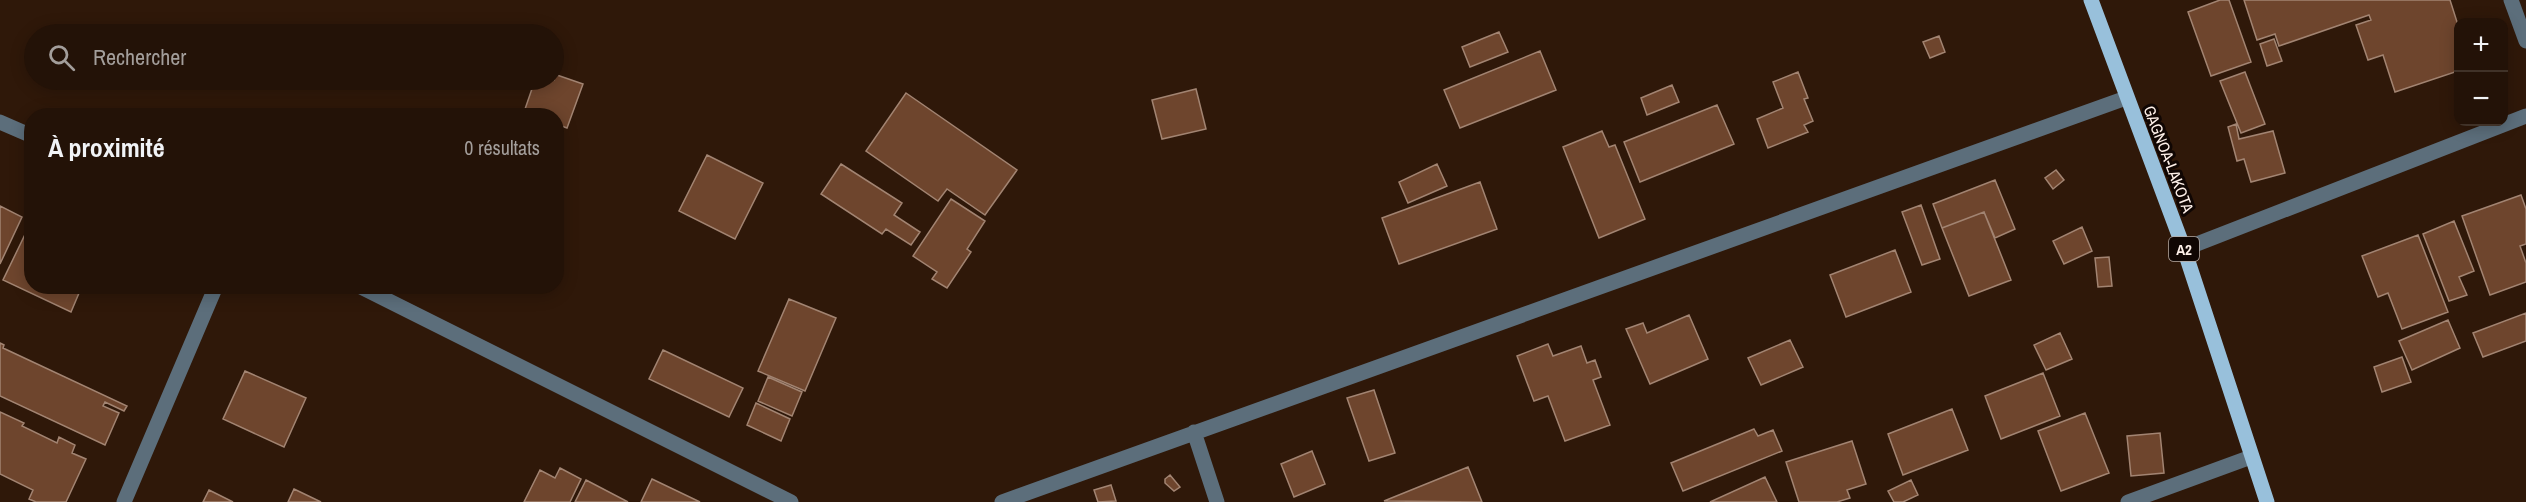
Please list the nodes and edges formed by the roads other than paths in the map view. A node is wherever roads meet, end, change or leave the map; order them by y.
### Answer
1 (2091, 0) edge
2 (2511, 0) edge
3 (2526, 41) edge
4 (2126, 98) junction
5 (2526, 116) edge
6 (0, 122) edge
7 (24, 132) edge
8 (2184, 249) junction
9 (213, 294) edge
10 (375, 294) edge
11 (1194, 432) junction
12 (2251, 458) junction
13 (124, 502) edge
14 (791, 502) edge
15 (1002, 502) edge
16 (1217, 502) edge
17 (2128, 502) edge
18 (2267, 502) edge

1 - 4 main road, GAGNOA-LAKOTA / A2
2 - 3 street
4 - 8 main road, GAGNOA-LAKOTA / A2
4 - 11 street
5 - 8 street
6 - 7 street
8 - 12 main road, GAGNOA-LAKOTA / A2
9 - 13 street
10 - 14 street
11 - 15 street
11 - 16 street
12 - 17 street
12 - 18 main road, GAGNOA-LAKOTA / A2

